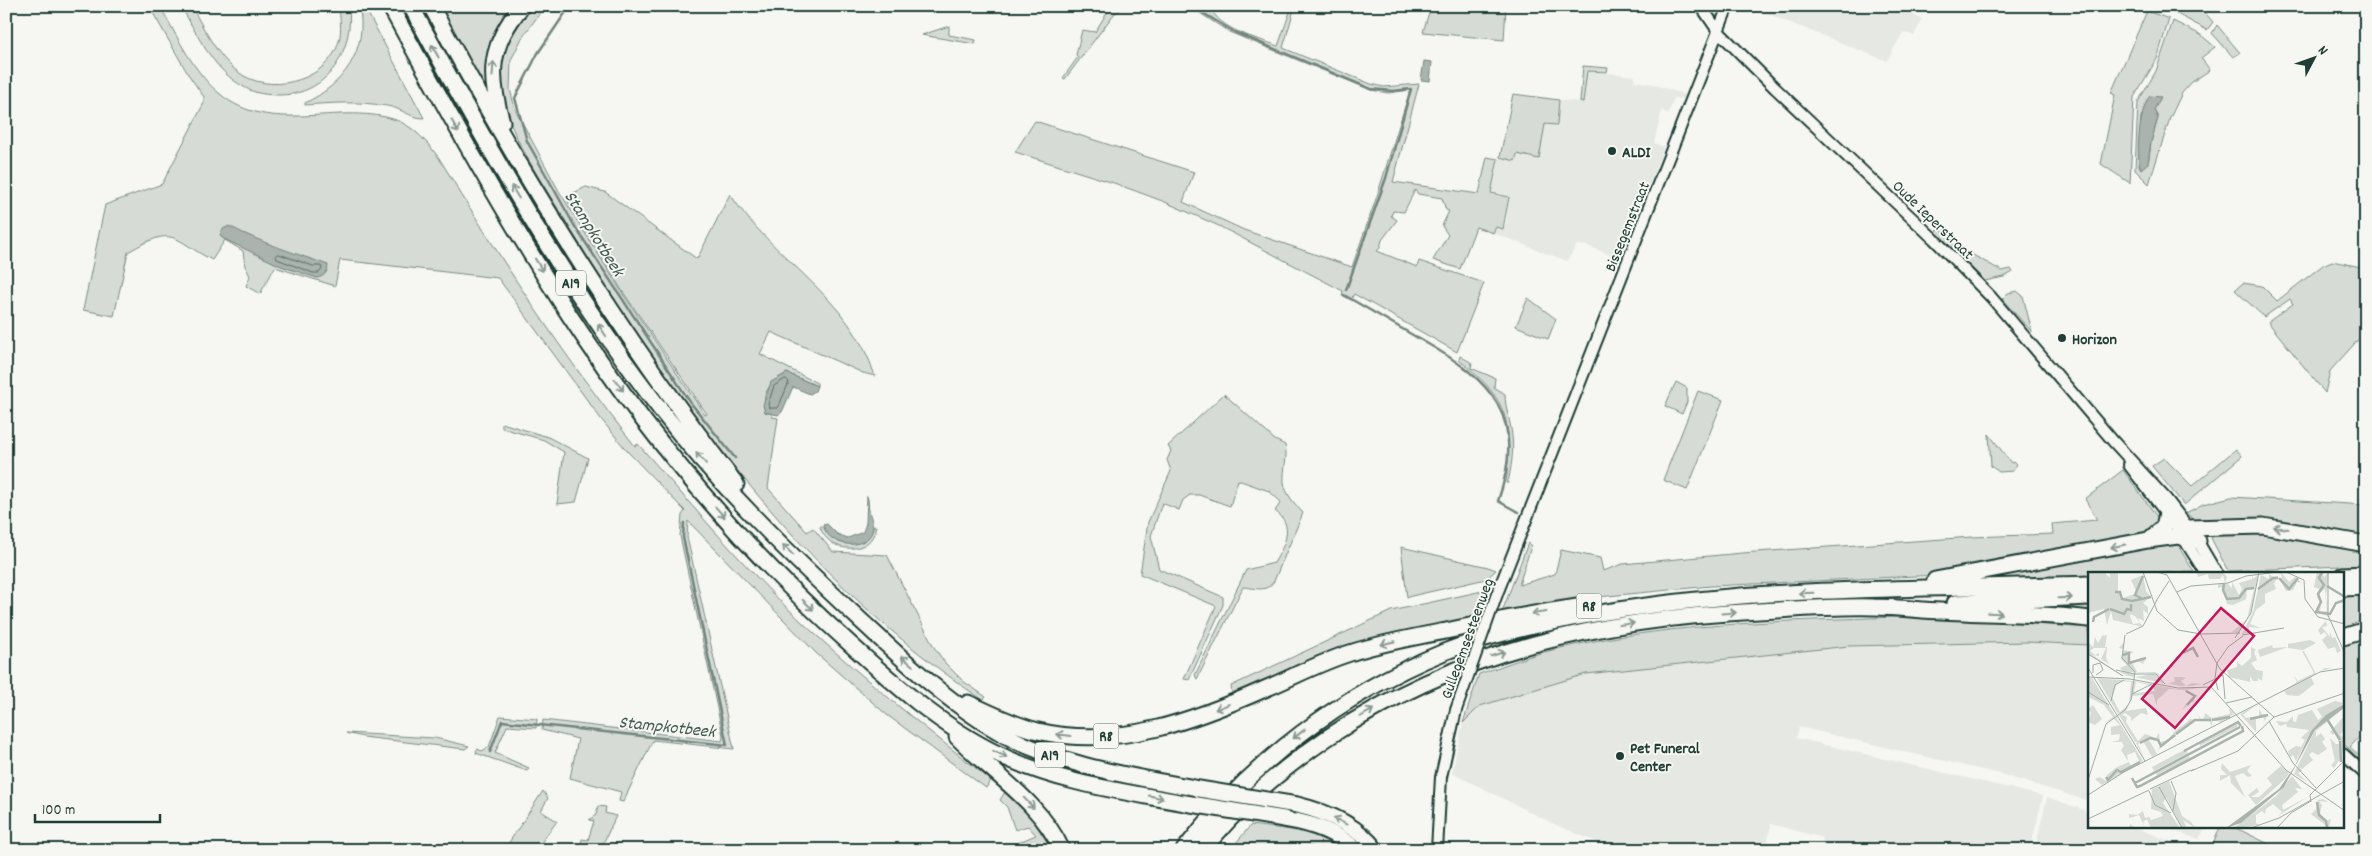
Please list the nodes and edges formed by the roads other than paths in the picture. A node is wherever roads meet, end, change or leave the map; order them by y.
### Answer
1 (378, 6) edge
2 (390, 6) edge
3 (411, 6) edge
4 (431, 6) edge
5 (522, 6) edge
6 (1700, 6) edge
7 (1728, 6) edge
8 (1718, 32) junction
9 (443, 104) junction
10 (510, 150) junction
11 (1556, 443) joint
12 (2170, 513) junction
13 (2224, 526) junction
14 (770, 532) junction
15 (2186, 532) junction
16 (2148, 540) junction
17 (2366, 544) edge
18 (2196, 550) junction
19 (2205, 572) edge
20 (2216, 572) edge
21 (2366, 574) edge
22 (2344, 575) edge
23 (2088, 584) edge
24 (2366, 587) edge
25 (2344, 588) edge
26 (1861, 591) junction
27 (1744, 595) junction
28 (2088, 597) edge
29 (1876, 607) junction
30 (2088, 619) edge
31 (2366, 630) edge
32 (2344, 638) edge
33 (944, 692) junction
34 (942, 721) junction
35 (2344, 755) edge
36 (1284, 771) junction
37 (2366, 775) edge
38 (1062, 850) edge
39 (1184, 850) edge
40 (1203, 850) edge
41 (1216, 850) edge
42 (1355, 850) edge
43 (1376, 850) edge
44 (1436, 850) edge

1 - 9 highway
2 - 9 highway, A19
14 -> 3 highway, A19
4 - 10 highway
10 -> 5 highway
6 - 8 street, Oude Ieperstraat
7 - 8 street, Bissegemstraat
8 - 11 street, Bissegemstraat
8 - 12 street, Oude Ieperstraat
9 -> 34 highway, A19
10 - 14 highway
11 - 44 street, Gullegemsesteenweg, bridge
12 - 15 street, Oude Ieperstraat
12 - 16 highway
13 - 15 highway
17 -> 13 highway
13 - 18 highway
33 -> 14 highway, A19
15 - 16 highway
15 - 18 highway
16 -> 26 highway
18 - 19 street
18 - 20 street
21 - 22 highway
23 - 26 highway, R8
24 - 25 highway
26 -> 27 highway, R8
27 -> 33 highway, R8
27 -> 39 highway, R8
29 -> 28 highway, R8
29 -> 30 highway
36 -> 29 highway, R8
31 - 32 highway
43 -> 33 highway, A19, bridge
34 -> 38 highway
34 -> 42 highway, bridge
35 - 37 street
36 - 40 highway, R8
36 - 41 highway

